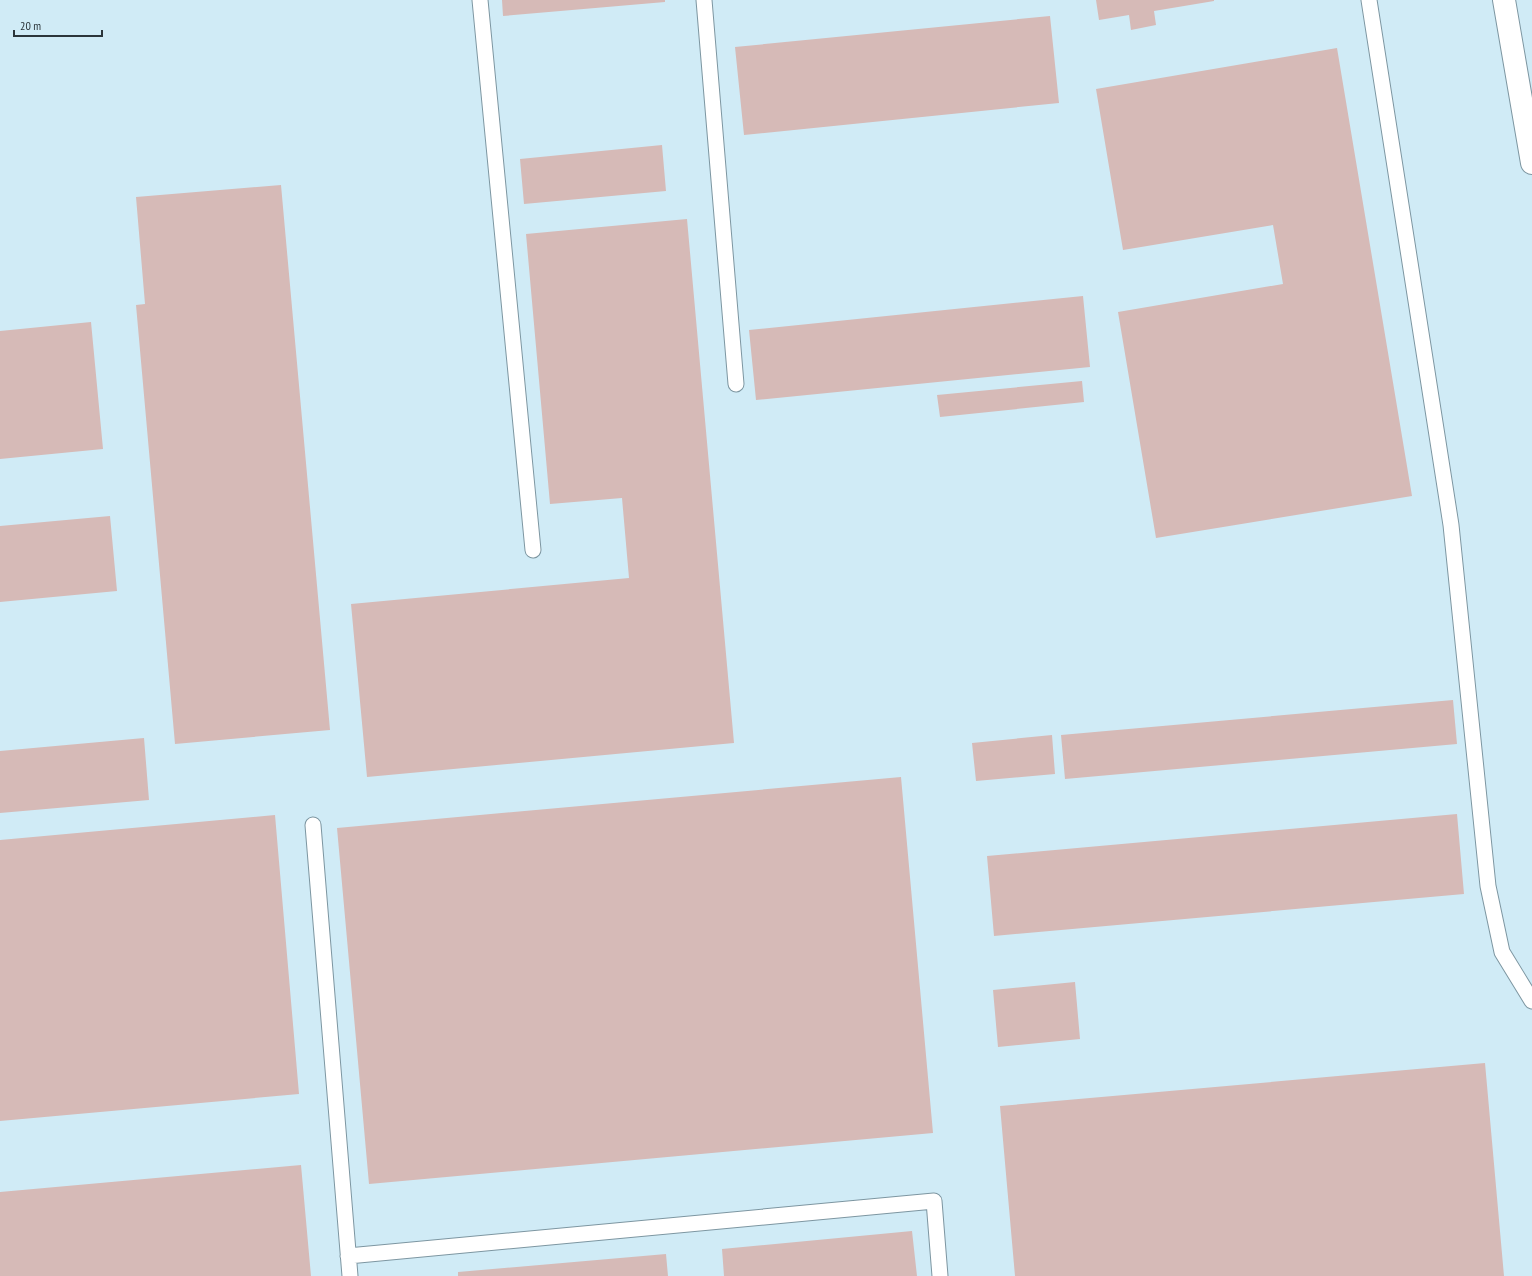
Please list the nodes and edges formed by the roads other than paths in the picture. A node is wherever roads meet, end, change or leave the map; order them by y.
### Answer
1 (480, 0) edge
2 (704, 0) edge
3 (1369, 0) edge
4 (1504, 0) edge
5 (1532, 163) edge
6 (736, 384) dead end
7 (533, 550) dead end
8 (313, 826) dead end
9 (1532, 1001) edge
10 (348, 1256) junction
11 (350, 1276) edge
12 (940, 1276) edge

1 - 7 lane
2 - 6 lane
3 - 9 lane
4 - 5 street
8 - 10 lane
10 - 11 lane
10 - 12 lane

